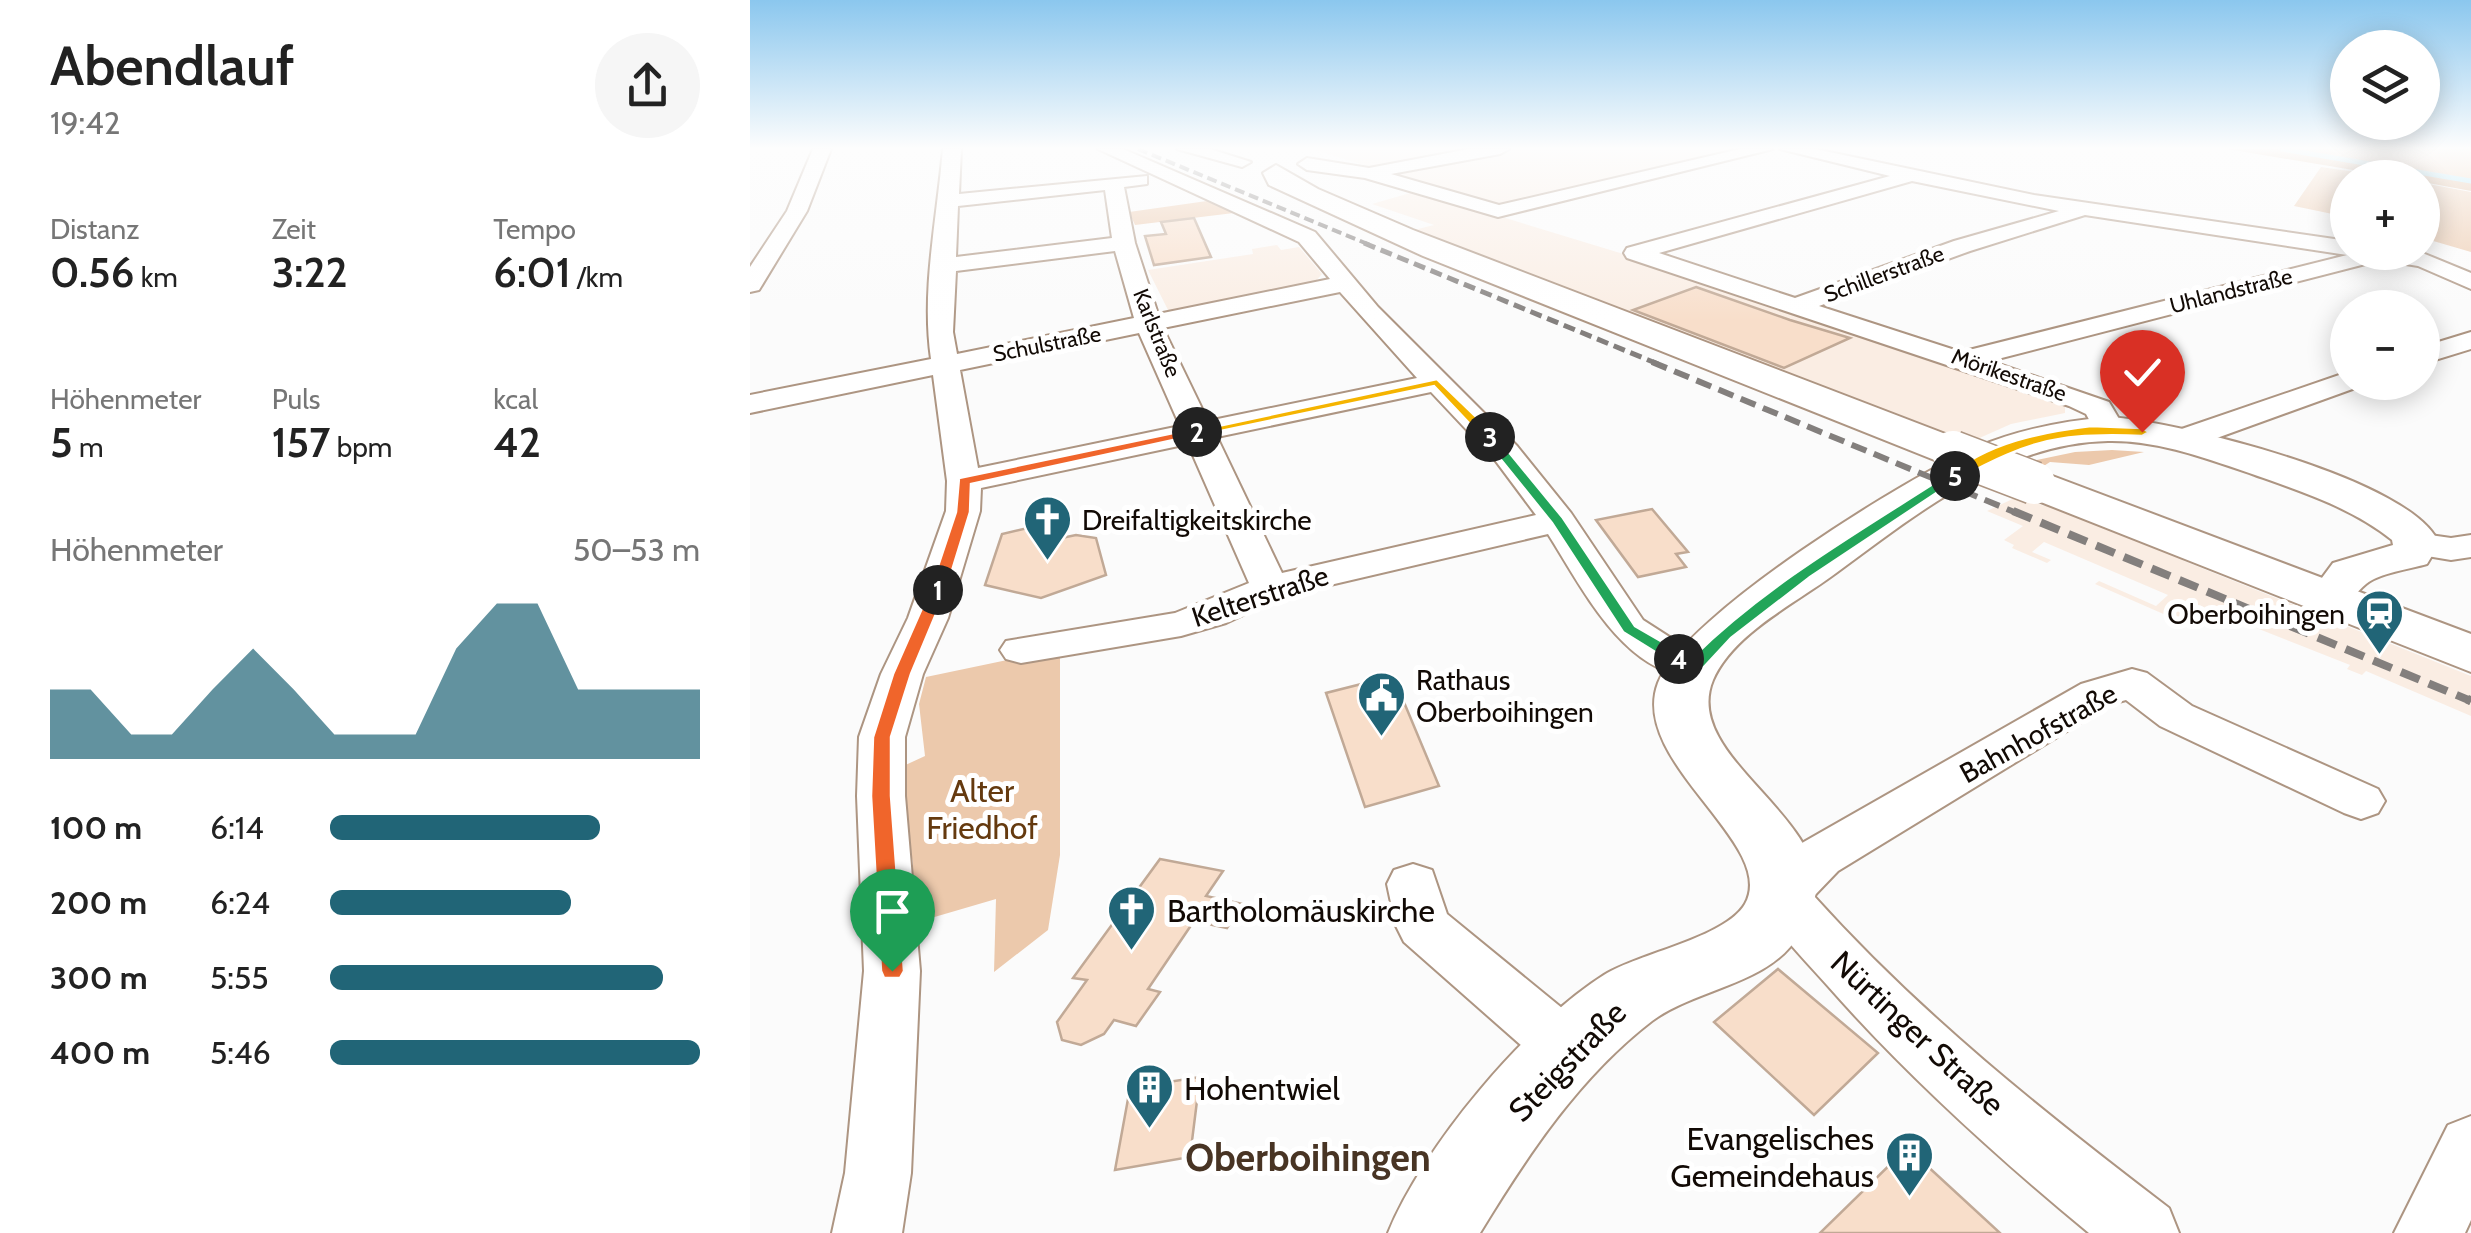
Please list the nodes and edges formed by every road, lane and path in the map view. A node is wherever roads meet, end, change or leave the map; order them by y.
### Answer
1 (799, 207) edge
2 (948, 207) edge
3 (1118, 207) edge
4 (1240, 207) edge
5 (1335, 207) edge
6 (1480, 207) edge
7 (1521, 207) edge
8 (1803, 207) edge
9 (2068, 207) edge
10 (2086, 210) junction
11 (1124, 243) junction
12 (2330, 245) edge
13 (942, 266) junction
14 (2330, 266) edge
15 (2440, 267) edge
16 (1341, 280) junction
17 (2471, 282) edge
18 (750, 285) edge
19 (1798, 305) junction
20 (1148, 323) junction
21 (2471, 340) edge
22 (2440, 350) edge
23 (1966, 360) junction
24 (947, 364) junction
25 (1437, 382) junction
26 (2330, 387) edge
27 (750, 404) edge
28 (2110, 429) junction
29 (1200, 431) junction
30 (2181, 440) junction
31 (964, 481) junction
32 (1558, 521) junction
33 (2416, 544) junction
34 (2471, 546) edge
35 (1270, 587) junction
36 (2330, 598) junction
37 (1021, 650) dead end
38 (2471, 654) edge
39 (1696, 664) junction
40 (2361, 801) dead end
41 (1413, 884) dead end
42 (1782, 895) junction
43 (1569, 1050) junction
44 (2471, 1147) edge
45 (867, 1233) edge
46 (1431, 1233) edge
47 (2144, 1233) edge
48 (2429, 1233) edge

1 - 18 street
2 - 13 street
3 - 11 street, Karlstraße
4 - 16 street
5 - 36 main road, bridge
6 - 7 street
8 - 19 street, Mörikestraße
9 - 10 street
10 - 12 street
10 - 19 street, Schillerstraße
11 - 13 street
11 - 20 street, Karlstraße
13 - 24 street
14 - 23 street, Uhlandstraße
15 - 17 street
16 - 20 street, Schulstraße
16 - 25 street
19 - 23 street, Mörikestraße
20 - 24 street, Schulstraße
20 - 29 street, Karlstraße
21 - 22 street
23 - 28 street, Mörikestraße
24 - 27 street, Schulstraße
24 - 31 street
25 - 29 street
25 - 32 street
26 - 30 street
28 - 30 street
28 - 39 street
29 - 31 street
29 - 35 street, Karlstraße
30 - 33 street
31 - 45 street
32 - 35 street, Kelterstraße
32 - 39 street
33 - 34 street
33 - 36 street
35 - 37 street, Kelterstraße
36 - 38 main road
39 - 42 street, Nürtinger Straße
40 - 42 street, Bahnhofstraße
41 - 43 street
42 - 43 street, Steigstraße
42 - 47 street, Nürtinger Straße
43 - 46 street, Steigstraße
44 - 48 street

